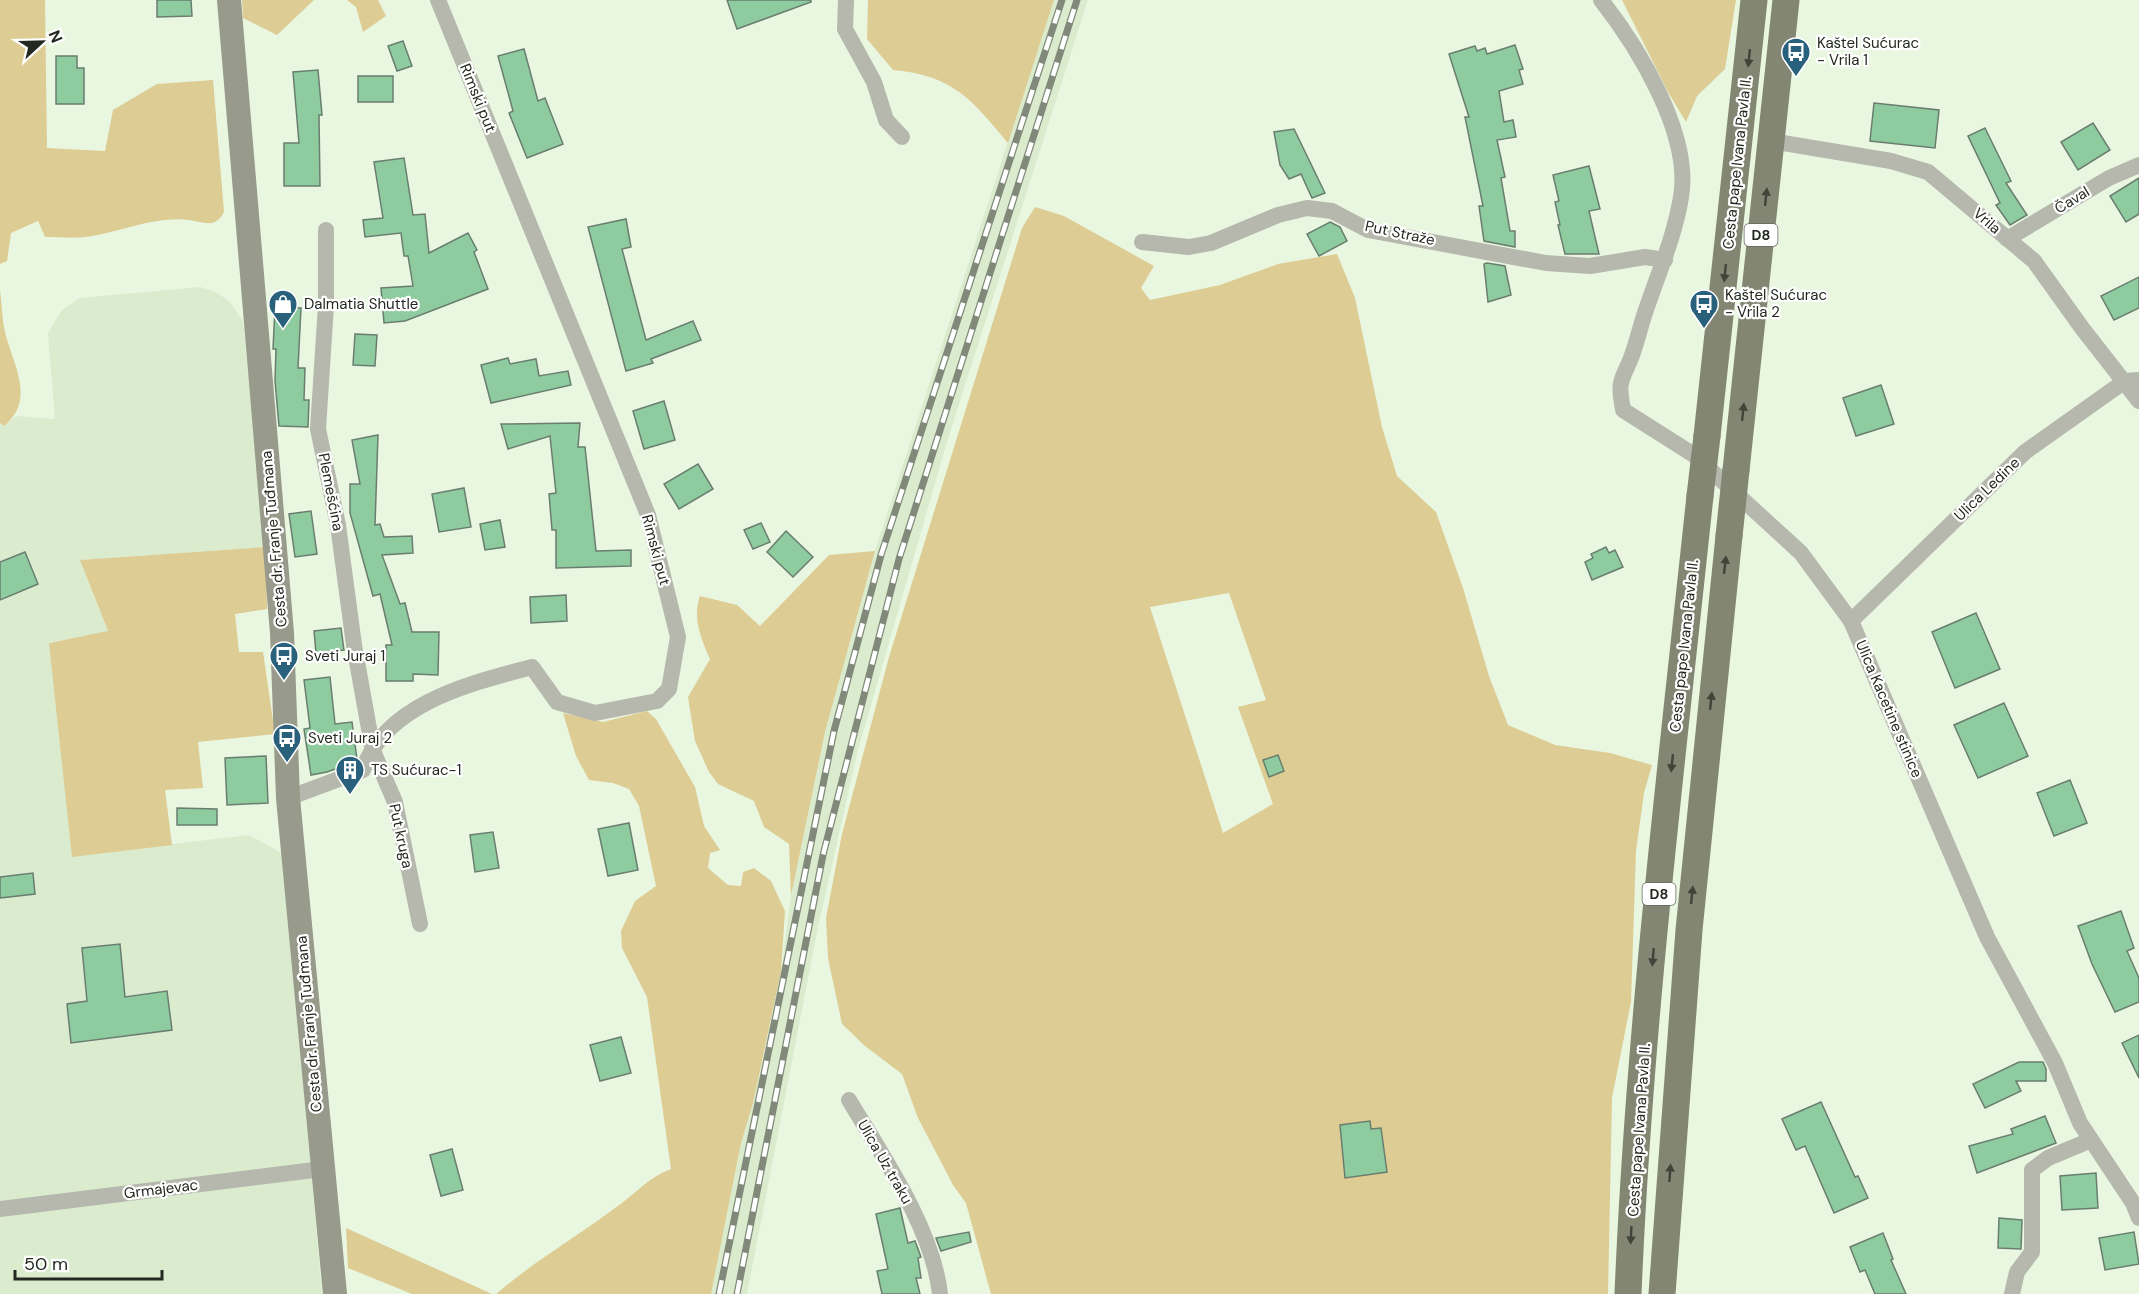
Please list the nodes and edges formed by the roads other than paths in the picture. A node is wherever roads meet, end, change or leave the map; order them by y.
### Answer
1 (230, 0) edge
2 (438, 0) edge
3 (846, 0) edge
4 (1601, 0) edge
5 (1754, 0) edge
6 (1786, 0) edge
7 (902, 137) dead end
8 (1772, 141) junction
9 (2139, 165) edge
10 (326, 230) dead end
11 (2007, 238) junction
12 (1142, 242) dead end
13 (1665, 260) junction
14 (2132, 380) edge
15 (2139, 401) edge
16 (1851, 621) junction
17 (373, 751) junction
18 (288, 798) junction
19 (420, 924) dead end
20 (849, 1100) dead end
21 (2091, 1140) junction
22 (322, 1169) junction
23 (0, 1209) edge
24 (2139, 1218) edge
25 (334, 1294) edge
26 (940, 1294) edge
27 (1628, 1294) edge
28 (1662, 1294) edge
29 (2012, 1294) edge

1 - 18 main road, Cesta dr. Franje Tuđmana
2 - 17 street, Rimski put
3 - 7 street
4 - 13 street
5 -> 27 main road, Cesta pape Ivana Pavla II. / D8, bridge
6 - 8 main road, D8
8 - 11 street, Vrila
28 -> 8 main road, D8, bridge
9 - 11 street, Čaval
10 - 17 street, Plemešćina
11 - 14 street, Vrila
12 - 13 street, Put Straže
13 - 16 street, Ulica Kacetine stinice
14 - 15 street, Vrila
14 - 16 street, Ulica Ledine
16 - 21 street, Ulica Kacetine stinice
17 - 18 street, Rimski put
17 - 19 street, Put kruga
18 - 22 main road, Cesta dr. Franje Tuđmana
20 - 26 street, Ulica Uz traku
21 - 24 street, Ulica Kacetine stinice
21 - 29 street
22 - 23 street, Grmajevac
22 - 25 main road, Cesta dr. Franje Tuđmana

